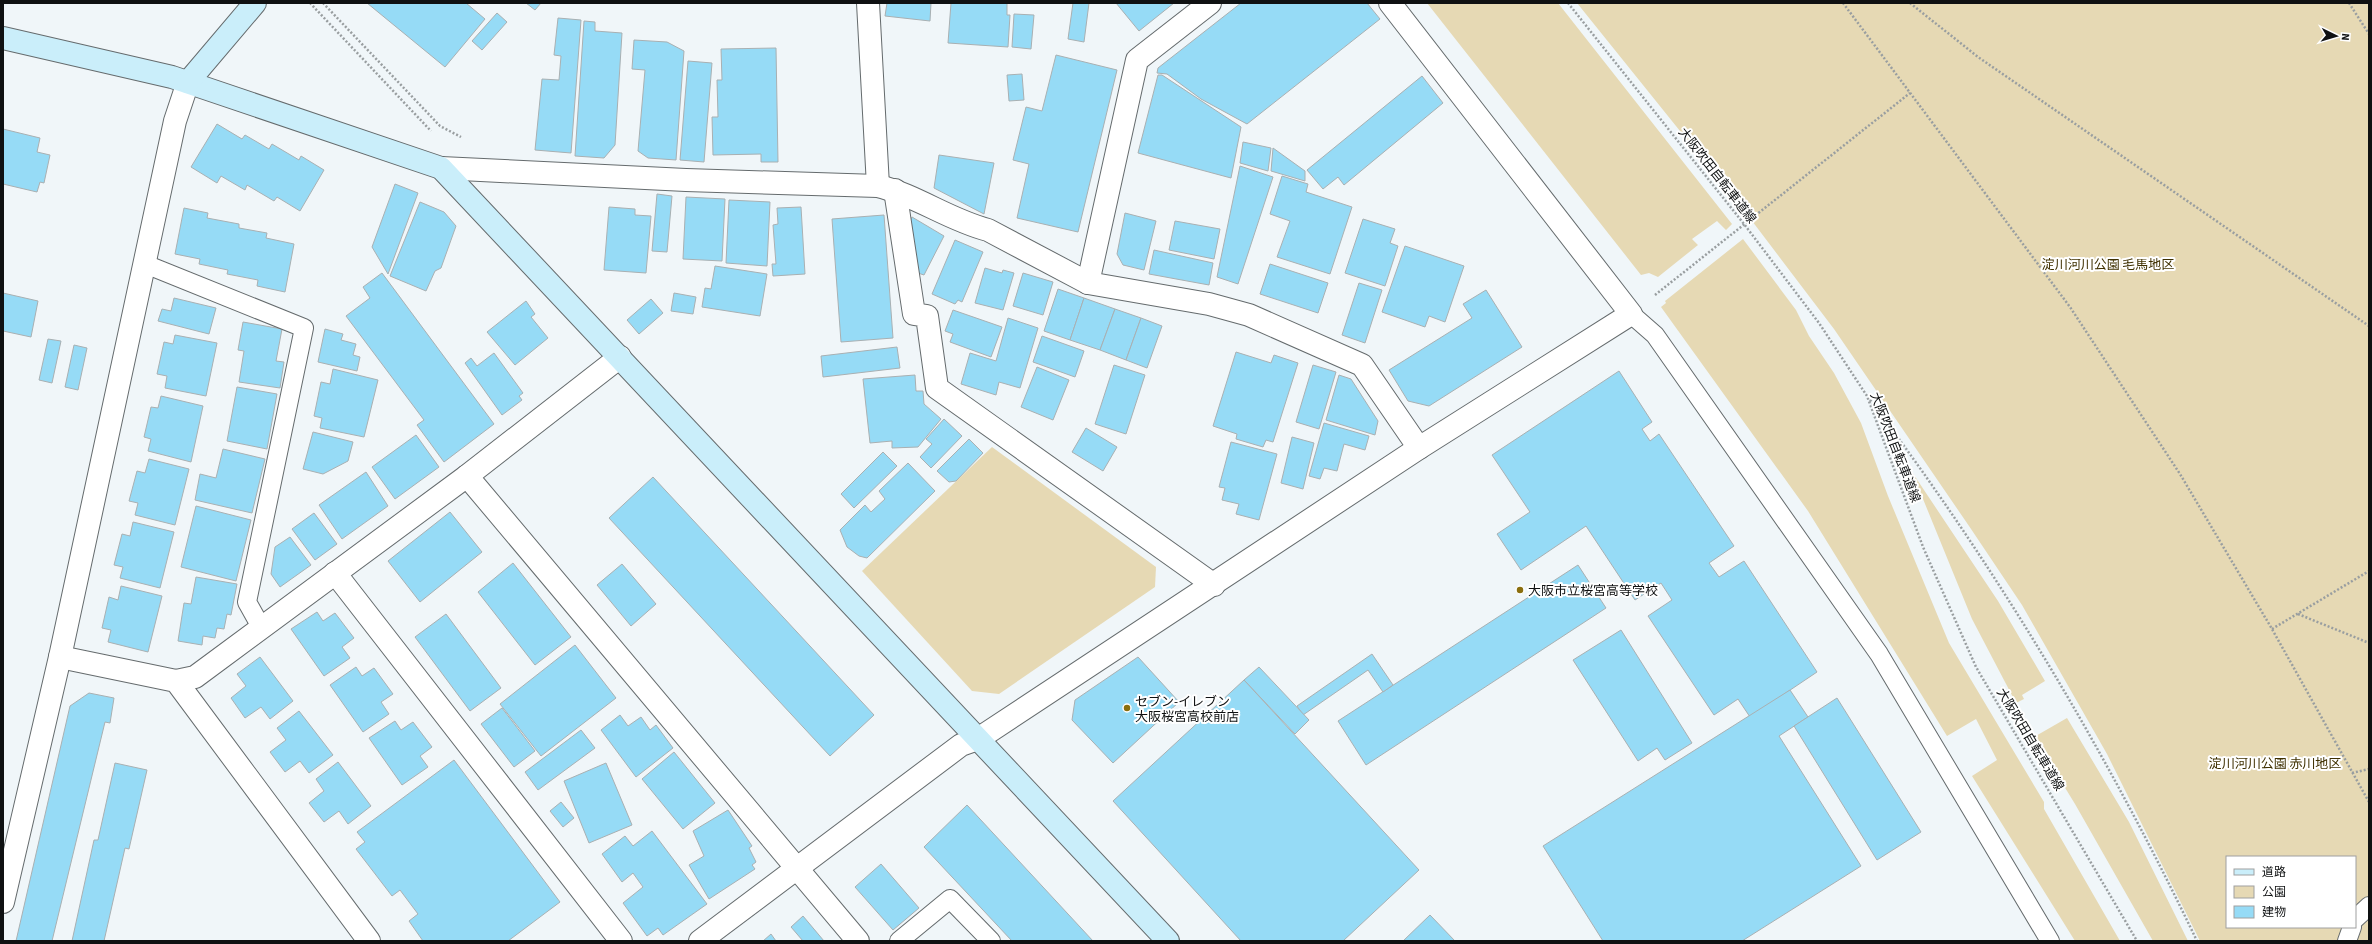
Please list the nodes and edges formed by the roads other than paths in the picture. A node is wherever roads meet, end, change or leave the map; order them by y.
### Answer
1 (255, 3) edge
2 (868, 3) edge
3 (1210, 3) edge
4 (1390, 3) edge
5 (3, 38) edge
6 (188, 82) junction
7 (441, 168) junction
8 (886, 188) junction
9 (145, 264) junction
10 (1088, 283) junction
11 (1631, 314) junction
12 (620, 357) junction
13 (1419, 448) junction
14 (467, 476) junction
15 (335, 573) junction
16 (1214, 585) junction
17 (261, 627) junction
18 (60, 657) junction
19 (176, 681) junction
20 (978, 739) junction
21 (796, 868) junction
22 (3, 902) edge
23 (2369, 906) edge
24 (2356, 918) edge
25 (2352, 928) edge
26 (369, 941) edge
27 (621, 941) edge
28 (700, 941) edge
29 (858, 941) edge
30 (899, 941) edge
31 (991, 941) edge
32 (1168, 941) edge
33 (2050, 941) edge
34 (2347, 941) edge

1 - 6 street
2 - 8 street
3 - 10 street
4 - 11 street
5 - 6 street
6 - 7 street
6 - 9 street
7 - 8 street
7 - 12 street
8 - 10 street
8 - 16 street
9 - 17 lane
9 - 18 street
10 - 13 street
11 - 13 street
11 - 33 lane
12 - 14 street
12 - 20 street
13 - 16 street
14 - 15 street
14 - 21 street
15 - 17 street
15 - 27 street
16 - 20 street
17 - 19 street
18 - 19 street
18 - 22 street
19 - 26 street
20 - 21 street
20 - 32 street
21 - 28 street
21 - 29 street
23 - 24 lane
25 - 34 lane
30 - 31 lane

